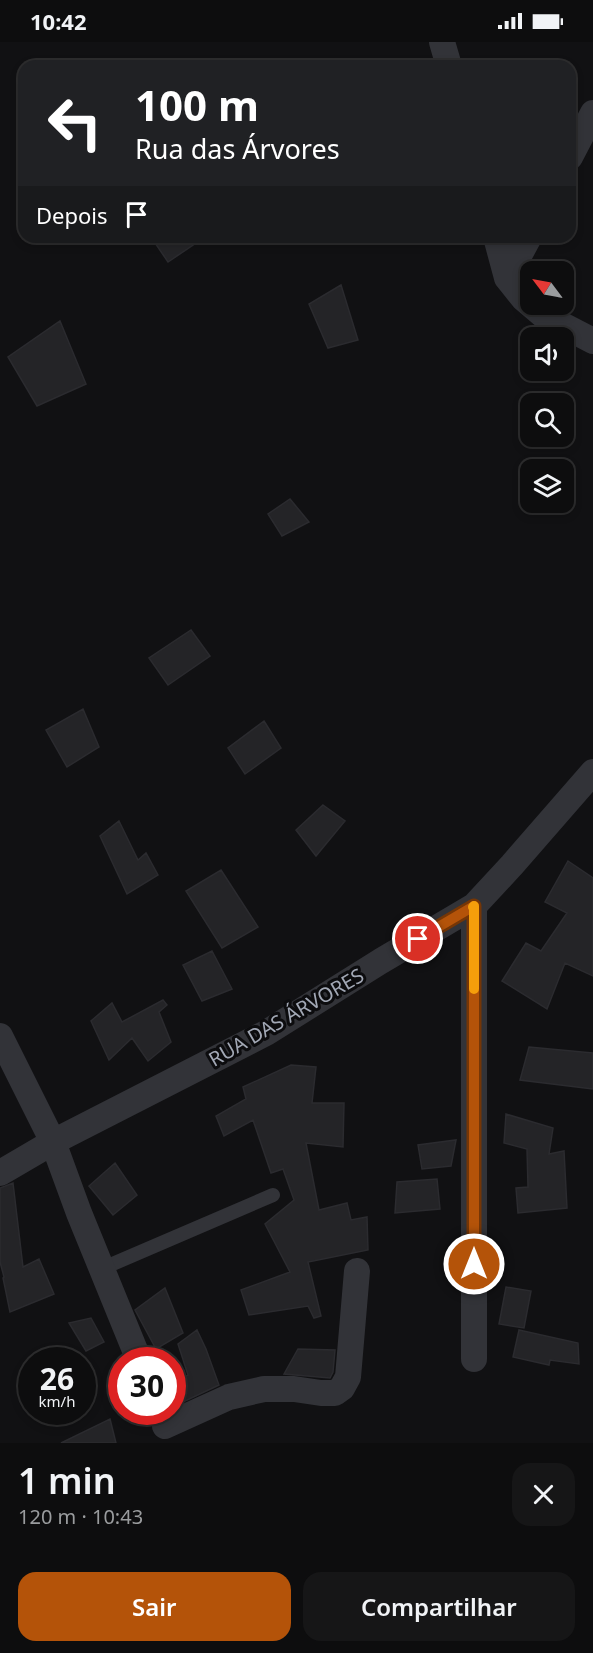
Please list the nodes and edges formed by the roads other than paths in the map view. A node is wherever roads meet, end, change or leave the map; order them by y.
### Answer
1 (442, 42) edge
2 (447, 60) edge
3 (593, 113) edge
4 (576, 146) edge
5 (498, 243) edge
6 (526, 243) edge
7 (507, 278) junction
8 (593, 341) edge
9 (593, 772) edge
10 (474, 906) junction
11 (0, 1036) edge
12 (53, 1142) junction
13 (0, 1173) edge
14 (273, 1196) dead end
15 (101, 1269) junction
16 (357, 1272) dead end
17 (134, 1347) edge
18 (474, 1359) dead end
19 (165, 1427) edge

1 - 2 street
3 - 4 street
5 - 7 street
6 - 7 street
7 - 8 street
9 - 10 street, RUA DAS ÁRVORES
10 - 12 street, RUA DAS ÁRVORES
10 - 18 street
11 - 12 street
12 - 13 street, RUA DAS ÁRVORES
12 - 15 street
14 - 15 lane
15 - 17 street
16 - 19 street

